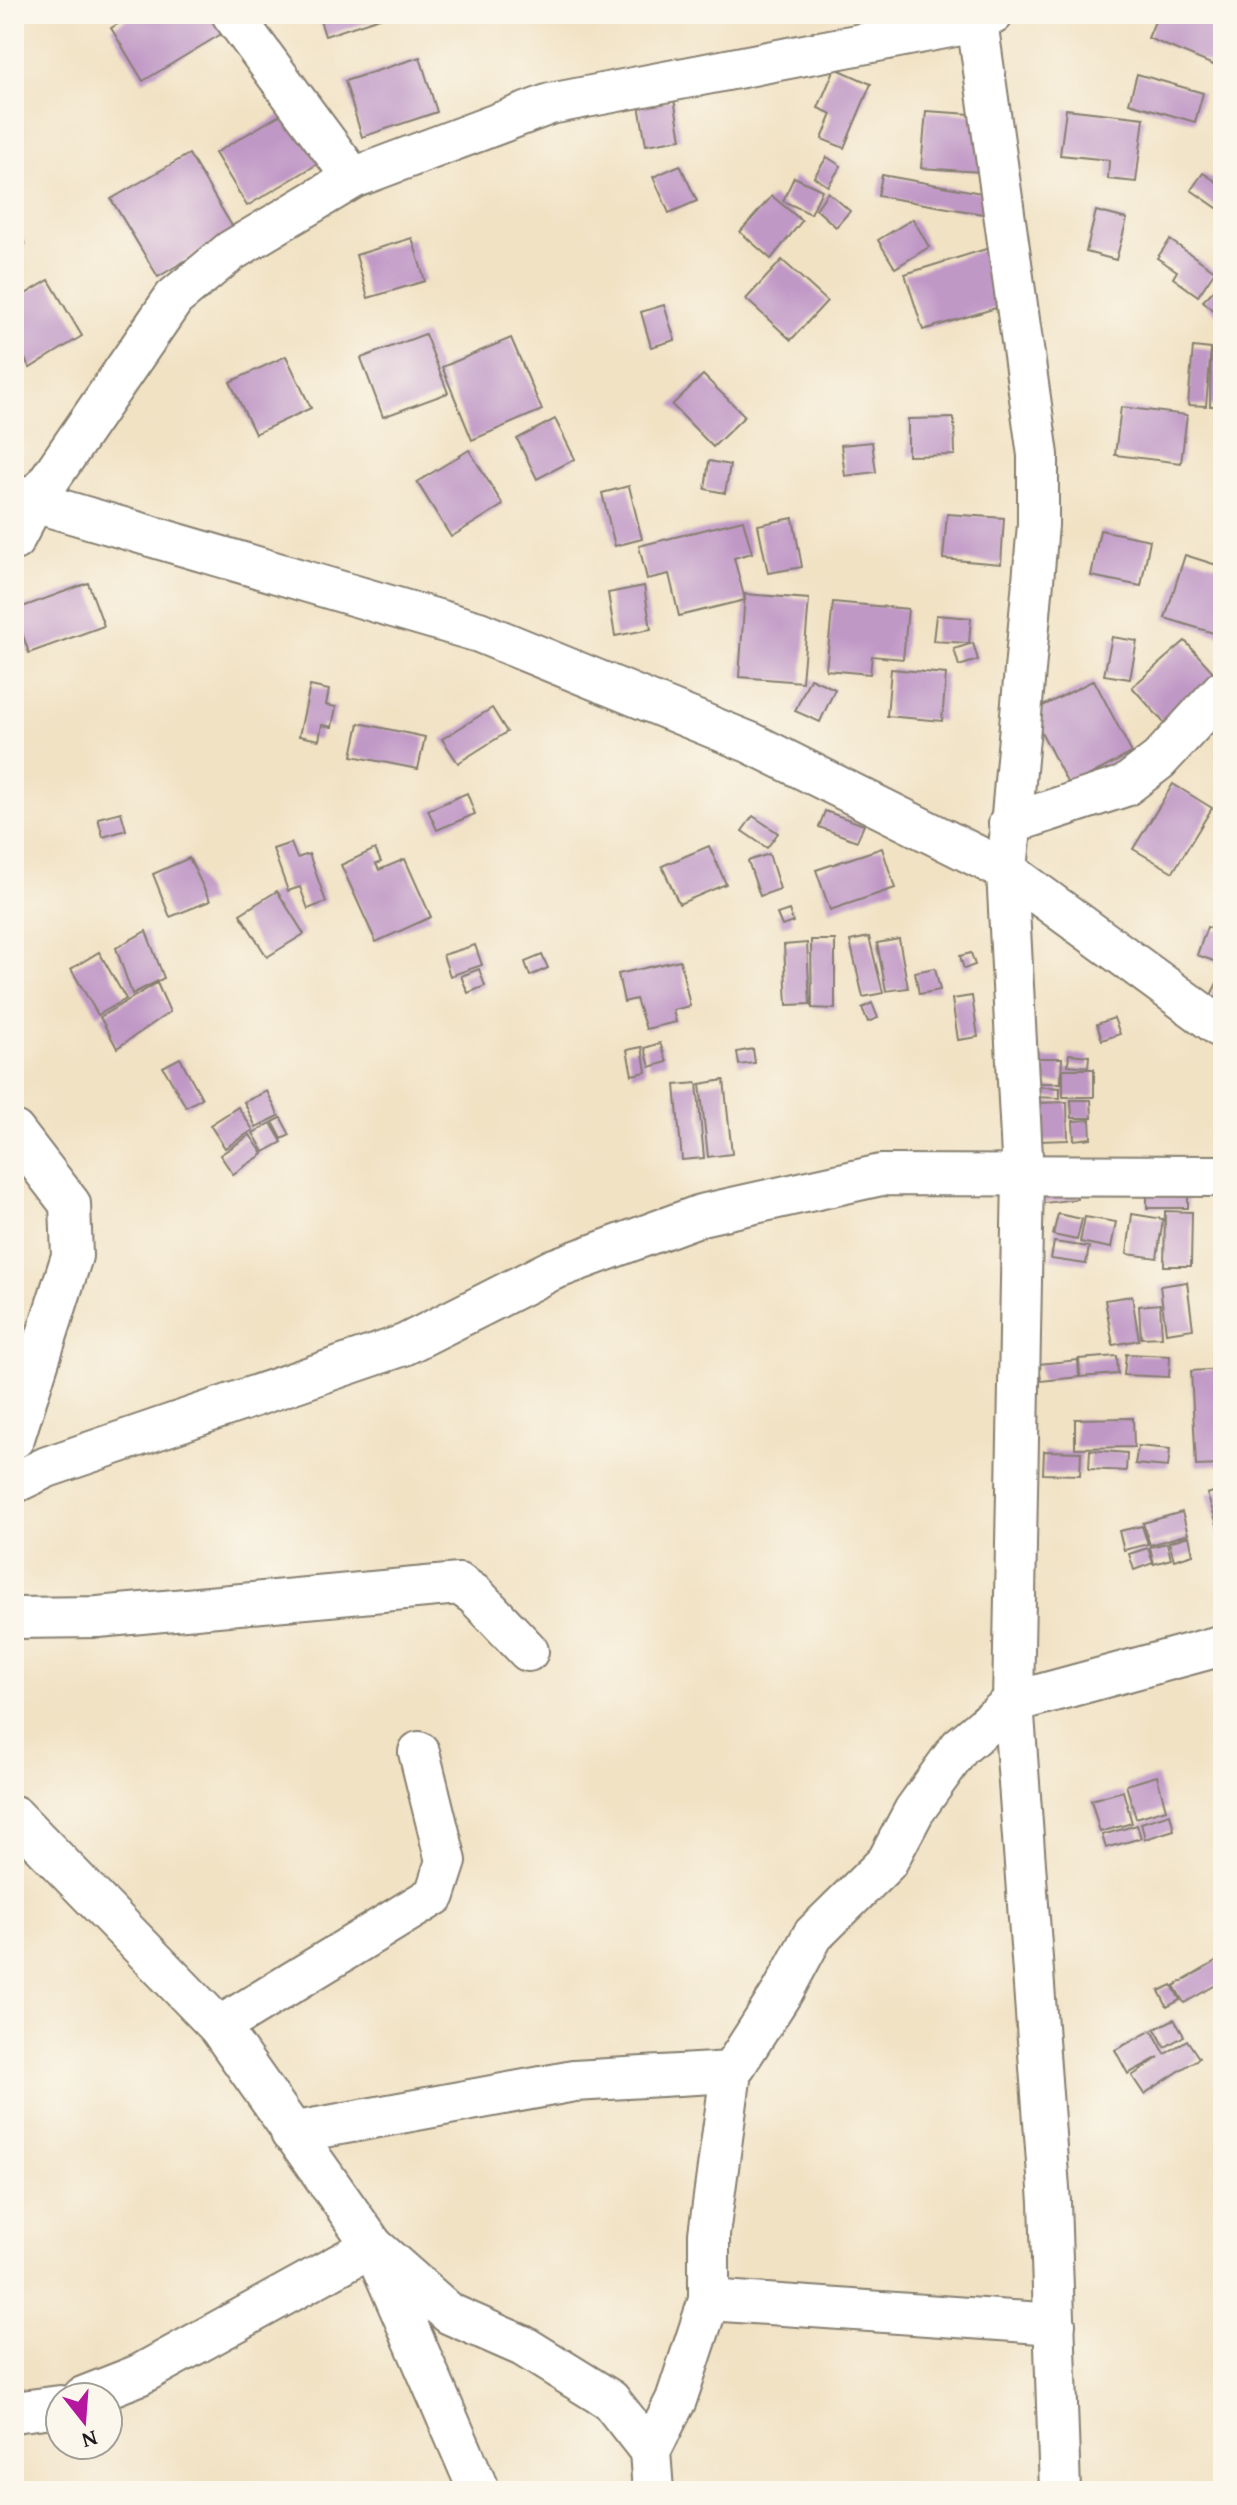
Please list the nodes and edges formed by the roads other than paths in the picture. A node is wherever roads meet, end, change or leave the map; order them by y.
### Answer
1 (232, 14) edge
2 (982, 17) edge
3 (353, 178) junction
4 (24, 497) edge
5 (14, 540) edge
6 (1223, 690) edge
7 (1009, 824) junction
8 (1007, 871) junction
9 (1223, 1029) edge
10 (14, 1131) edge
11 (1023, 1176) junction
12 (1223, 1176) edge
13 (14, 1438) edge
14 (14, 1483) edge
15 (14, 1618) edge
16 (1223, 1645) edge
17 (528, 1651) dead end
18 (1013, 1702) junction
19 (419, 1752) dead end
20 (14, 1816) edge
21 (219, 2027) junction
22 (731, 2072) junction
23 (291, 2133) junction
24 (373, 2246) junction
25 (709, 2300) junction
26 (1055, 2324) junction
27 (124, 2381) edge
28 (44, 2408) edge
29 (14, 2412) edge
30 (650, 2451) junction
31 (479, 2491) edge
32 (653, 2491) edge
33 (1060, 2491) edge

1 - 3 street
2 - 3 street
2 - 7 street
3 - 4 street
4 - 5 street
4 - 8 street
6 - 7 street
7 - 8 street
8 - 9 street
8 - 11 street
10 - 13 street
11 - 12 street
11 - 14 street
11 - 18 street
15 - 17 street
16 - 18 street
18 - 22 street
18 - 26 street
19 - 21 street
20 - 21 street
21 - 23 street
22 - 23 street
22 - 25 street
23 - 24 street
24 - 27 street
24 - 30 street
24 - 31 street
25 - 26 street
25 - 30 street
26 - 33 street
28 - 29 street
30 - 32 street

